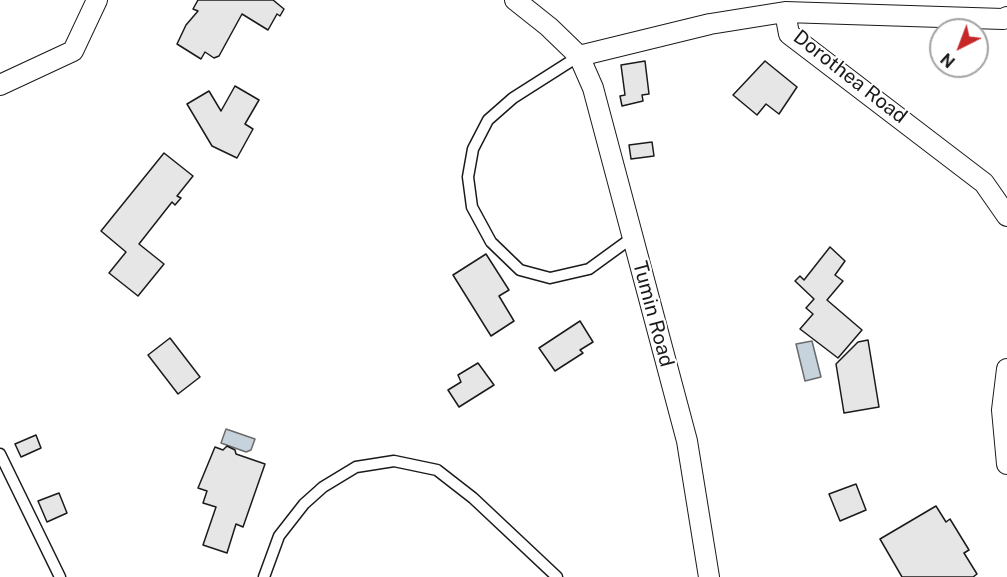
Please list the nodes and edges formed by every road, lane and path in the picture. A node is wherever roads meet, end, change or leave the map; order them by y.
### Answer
1 (97, 0) edge
2 (515, 0) edge
3 (786, 6) edge
4 (1007, 17) edge
5 (579, 56) junction
6 (0, 85) edge
7 (1007, 216) edge
8 (633, 237) junction
9 (1007, 369) edge
10 (0, 454) edge
11 (1007, 464) edge
12 (60, 577) edge
13 (264, 577) edge
14 (557, 577) edge
15 (709, 577) edge

1 - 6 street
2 - 5 street
3 - 4 street
3 - 5 street, Dorothea Road
3 - 7 street, Dorothea Road
5 - 8 street, Tumin Road
5 - 8 lane
8 - 15 street, Tumin Road
9 - 11 street
10 - 12 lane
13 - 14 lane

